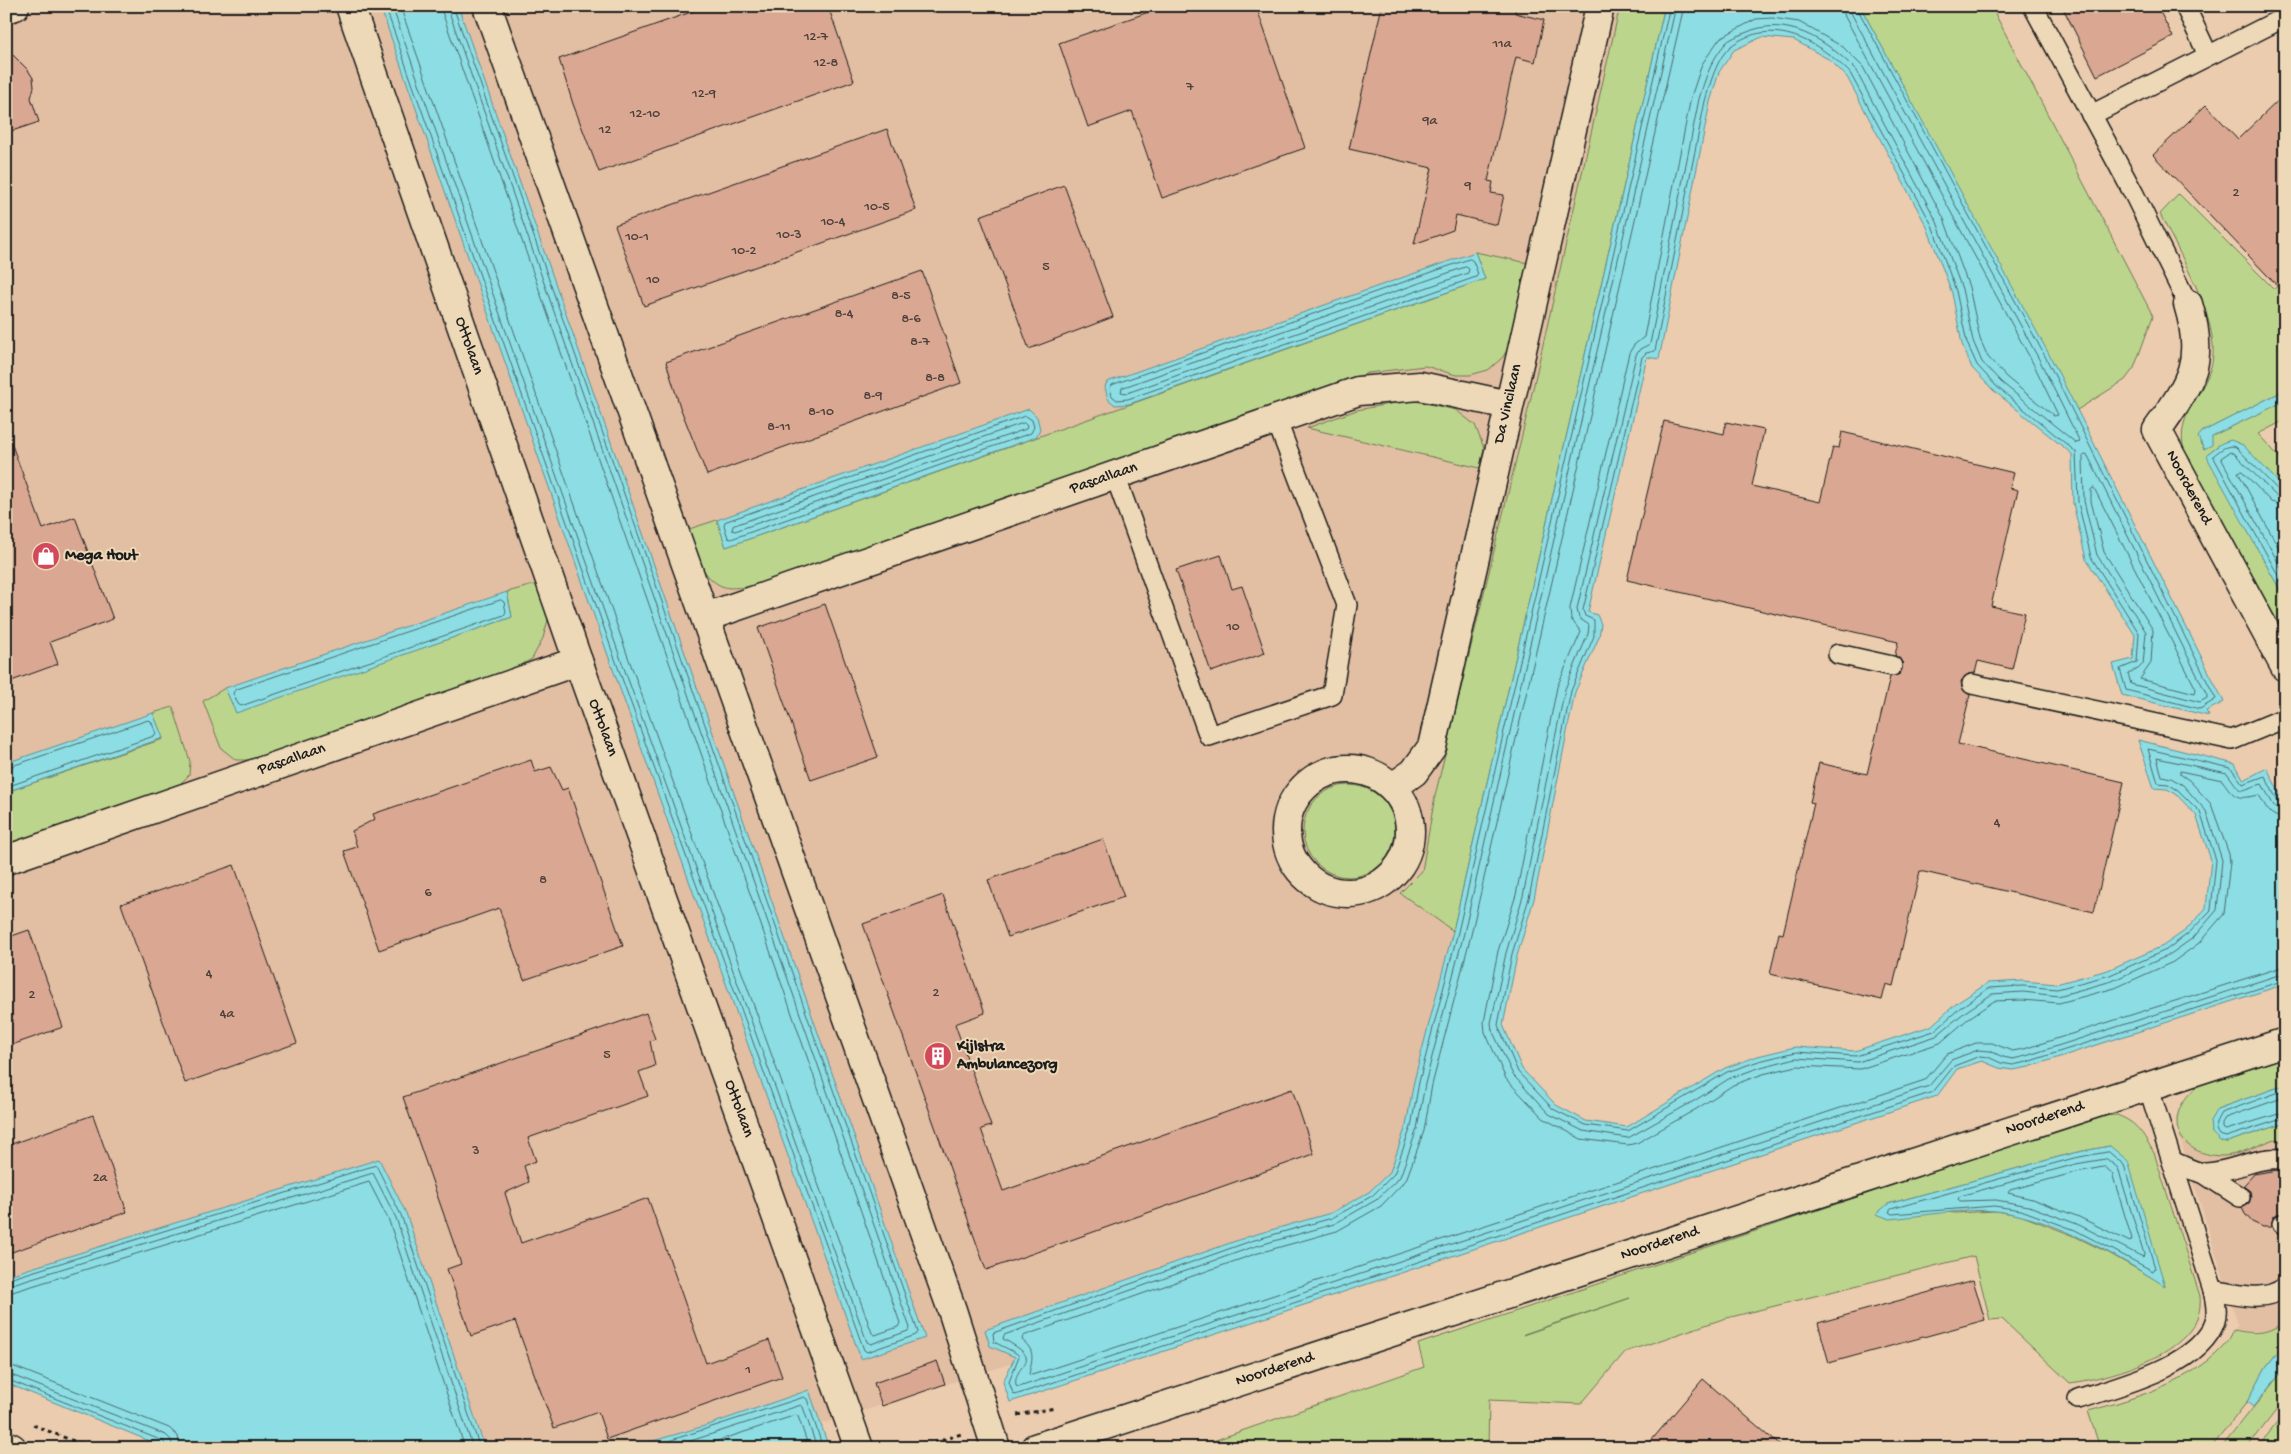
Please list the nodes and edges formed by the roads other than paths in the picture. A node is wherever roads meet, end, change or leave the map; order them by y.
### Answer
1 (15, 6) edge
2 (350, 6) edge
3 (487, 6) edge
4 (1600, 6) edge
5 (2033, 6) edge
6 (2185, 6) edge
7 (6, 10) edge
8 (2285, 17) edge
9 (2208, 55) junction
10 (2091, 115) junction
11 (2188, 304) joint
12 (1509, 405) junction
13 (1276, 419) junction
14 (1115, 475) junction
15 (706, 617) junction
16 (1838, 654) dead end
17 (578, 661) junction
18 (1892, 666) dead end
19 (2285, 667) edge
20 (1972, 684) dead end
21 (2285, 718) edge
22 (1393, 787) junction
23 (6, 860) edge
24 (2285, 1042) edge
25 (2148, 1086) junction
26 (2285, 1160) edge
27 (2172, 1161) junction
28 (2203, 1173) junction
29 (2240, 1197) dead end
30 (2285, 1287) edge
31 (2213, 1290) junction
32 (2078, 1399) dead end
33 (6, 1445) edge
34 (12, 1448) edge
35 (859, 1448) edge
36 (996, 1448) edge
37 (1035, 1448) edge

1 - 7 street
2 - 17 street, Ottolaan
3 - 15 street
4 - 12 street, Da Vincilaan
5 - 10 lane
6 - 9 lane
8 - 9 lane
9 - 10 lane
10 - 11 lane
11 - 19 street, Noorderend
12 - 13 street, Pascallaan
12 - 22 street, Da Vincilaan
13 - 14 street, Pascallaan
13 - 14 lane
14 - 15 street, Pascallaan
15 - 36 street
16 - 18 lane
17 - 23 street, Pascallaan
17 - 35 street, Ottolaan
20 - 21 lane
22 - 22 street
24 - 25 street, Noorderend
25 - 27 lane
25 - 37 street, Noorderend
26 - 28 lane
27 - 28 lane
27 - 31 lane
28 - 29 lane
30 - 31 lane
31 - 32 lane
33 - 34 street

